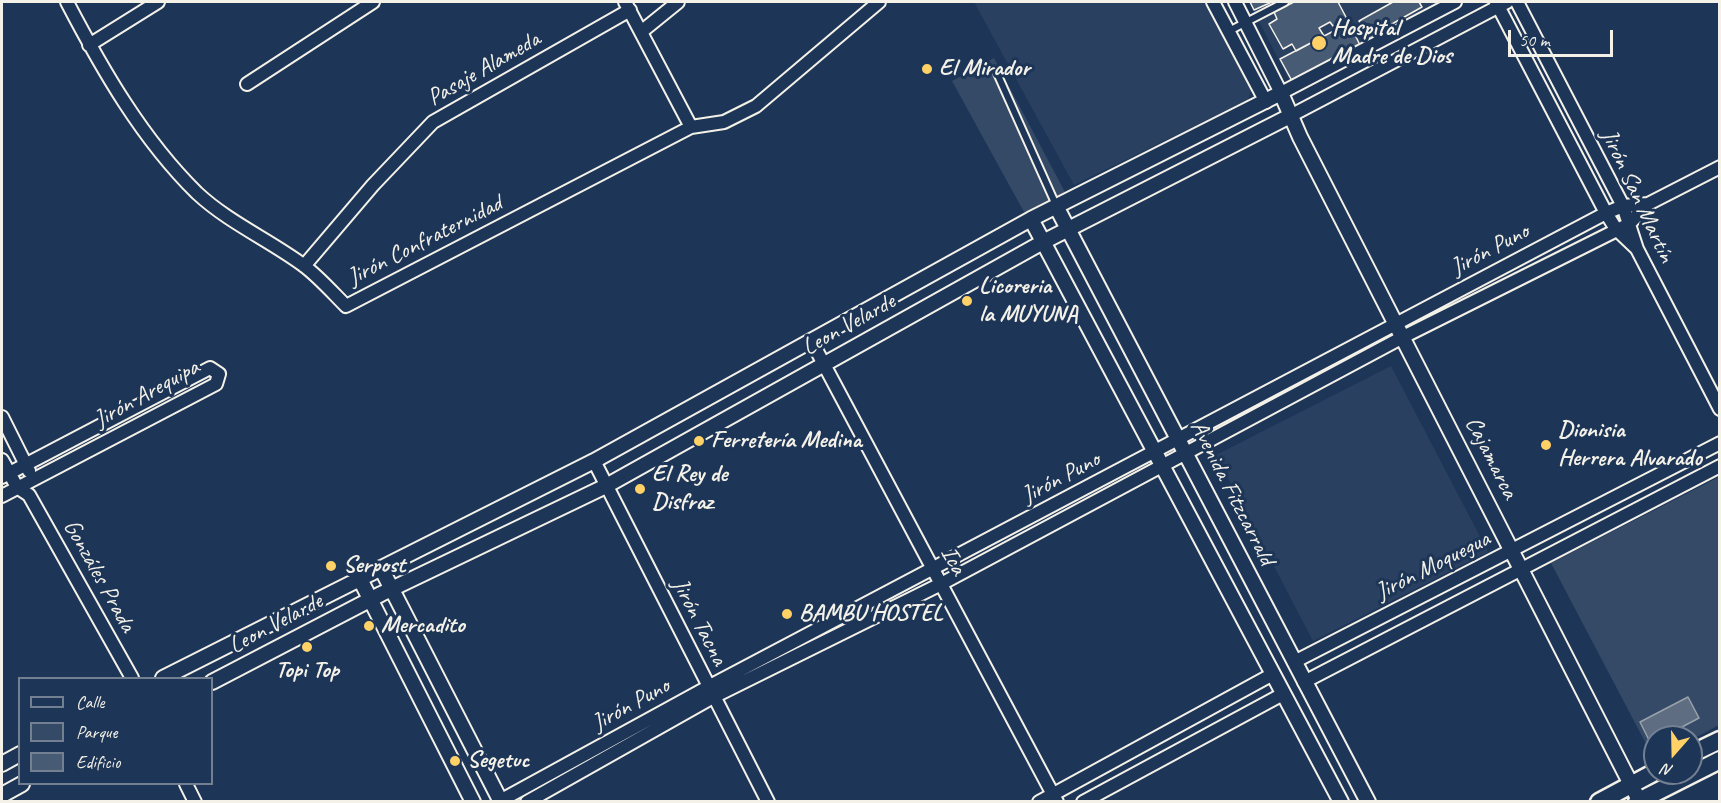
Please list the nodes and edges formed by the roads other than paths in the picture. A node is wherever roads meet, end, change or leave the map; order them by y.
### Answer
1 (67, 2) edge
2 (158, 2) edge
3 (373, 2) edge
4 (678, 2) edge
5 (879, 2) edge
6 (1214, 2) edge
7 (1235, 2) edge
8 (1285, 2) edge
9 (1455, 2) edge
10 (1517, 2) edge
11 (1500, 3) edge
12 (627, 6) edge
13 (1246, 23) junction
14 (641, 32) junction
15 (1229, 32) junction
16 (89, 45) junction
17 (996, 71) dead end
18 (247, 84) dead end
19 (1281, 93) junction
20 (1266, 102) junction
21 (1285, 118) junction
22 (691, 127) junction
23 (1719, 167) edge
24 (1648, 204) junction
25 (1056, 206) junction
26 (1623, 206) junction
27 (1606, 213) junction
28 (1031, 219) junction
29 (1629, 224) junction
30 (1068, 229) junction
31 (1616, 229) junction
32 (1043, 242) junction
33 (1637, 249) junction
34 (304, 266) junction
35 (1395, 324) junction
36 (1403, 337) junction
37 (811, 340) junction
38 (825, 364) junction
39 (1719, 409) edge
40 (2, 417) edge
41 (1179, 439) junction
42 (1719, 443) edge
43 (1157, 451) junction
44 (1186, 454) junction
45 (2, 460) edge
46 (594, 461) junction
47 (26, 464) junction
48 (1719, 466) edge
49 (1164, 467) junction
50 (5, 476) edge
51 (33, 478) junction
52 (606, 486) junction
53 (17, 487) junction
54 (29, 495) junction
55 (2, 496) edge
56 (1512, 549) junction
57 (381, 568) junction
58 (933, 568) junction
59 (1522, 569) junction
60 (360, 579) junction
61 (941, 584) junction
62 (392, 589) junction
63 (371, 600) junction
64 (1294, 662) junction
65 (1273, 674) junction
66 (131, 677) edge
67 (165, 677) edge
68 (213, 681) edge
69 (1304, 682) junction
70 (710, 692) junction
71 (1283, 694) junction
72 (1719, 740) edge
73 (1703, 748) edge
74 (18, 755) edge
75 (1719, 760) edge
76 (2, 764) edge
77 (1643, 778) edge
78 (1631, 784) junction
79 (19, 785) edge
80 (187, 785) edge
81 (2, 795) edge
82 (1055, 798) edge
83 (195, 801) edge
84 (473, 801) edge
85 (500, 801) edge
86 (527, 801) edge
87 (768, 801) edge
88 (1039, 801) edge
89 (1083, 801) edge
90 (1341, 801) edge
91 (1368, 801) edge
92 (1599, 801) edge
93 (1639, 801) edge

1 - 16 street, Jirón Confraternidad
2 - 16 street
3 - 18 street
4 - 14 street
5 - 22 street, Jirón Confraternidad
6 - 15 street
7 - 13 street
8 - 13 lane
9 - 19 street, Leon Velarde
10 - 26 street, Jirón San Martín
11 - 21 street, Leon Velarde
11 - 27 street
12 - 14 street
12 - 34 street, Pasaje Alameda
13 - 15 lane
13 - 19 street
14 - 22 street
15 - 20 street
16 - 34 street, Jirón Confraternidad
17 - 25 lane
19 - 20 street, Leon Velarde
19 - 21 street
20 - 21 street
20 - 25 street, Leon Velarde
21 - 30 street, Leon Velarde
21 - 35 street, Cajamarca
22 - 34 street, Jirón Confraternidad
23 - 24 street, Jirón Puno
24 - 26 street, Jirón Puno
24 - 29 street, Jirón Puno
25 - 28 street, Leon Velarde
25 - 30 street, Avenida Fitzcarrald
26 - 27 street, Jirón Puno
26 - 29 street, Jirón San Martín
27 - 31 street
27 - 35 street, Jirón Puno
28 - 32 street, Avenida Fitzcarrald
28 - 37 street, Leon Velarde
29 - 31 street, Jirón Puno
29 - 33 street, Jirón San Martín
30 - 32 street, Leon Velarde
30 - 41 street, Avenida Fitzcarrald
31 - 33 street
31 - 36 street, Jirón Puno
32 - 38 street, Leon Velarde
32 - 43 street, Avenida Fitzcarrald
33 - 39 street, Jirón San Martín
35 - 36 street, Cajamarca
35 - 41 street, Jirón Puno
36 - 44 street, Jirón Puno
36 - 56 street, Cajamarca
37 - 38 street, Ica
37 - 46 street, Leon Velarde
38 - 52 street, Leon Velarde
38 - 58 street, Ica
40 - 47 street
41 - 43 street, Jirón Puno
41 - 44 street, Avenida Fitzcarrald
42 - 56 street, Jirón Moquegua
43 - 49 street, Avenida Fitzcarrald
43 - 58 street, Jirón Puno
44 - 49 street, Jirón Puno
44 - 64 street, Avenida Fitzcarrald
45 - 50 street, Gonzáles Prada
46 - 52 street, Jirón Tacna
46 - 57 street, Leon Velarde
47 - 50 street, Jirón Arequipa
47 - 51 street
47 - 51 street, Jirón Arequipa
48 - 59 street, Jirón Moquegua
49 - 61 street, Jirón Puno
49 - 65 street, Avenida Fitzcarrald
50 - 53 street, Gonzáles Prada
51 - 53 street, Jirón Arequipa
51 - 54 street
52 - 62 street, Leon Velarde
52 - 70 street, Jirón Tacna
53 - 54 street, Gonzáles Prada
53 - 55 street, Jirón Arequipa
54 - 66 street, Gonzáles Prada
56 - 59 street, Cajamarca
56 - 64 street, Jirón Moquegua
57 - 60 street, Leon Velarde
57 - 62 street
58 - 61 street, Ica
58 - 70 street, Jirón Puno
59 - 69 street, Jirón Moquegua
59 - 78 street, Cajamarca
60 - 63 street
60 - 67 street, Leon Velarde
61 - 70 street, Jirón Puno
61 - 82 street, Ica
62 - 63 street, Leon Velarde
62 - 85 street
63 - 68 street, Leon Velarde
63 - 84 street
64 - 69 street, Avenida Fitzcarrald
65 - 71 street, Avenida Fitzcarrald
65 - 82 street
69 - 91 street, Avenida Fitzcarrald
70 - 85 street, Jirón Puno
70 - 86 street, Jirón Puno
70 - 87 street, Jirón Tacna
71 - 89 street
71 - 90 street, Avenida Fitzcarrald
72 - 73 main road
74 - 76 street
75 - 93 main road
77 - 78 main road
78 - 92 main road
78 - 93 street, Cajamarca
79 - 81 street
80 - 83 street
82 - 88 street

